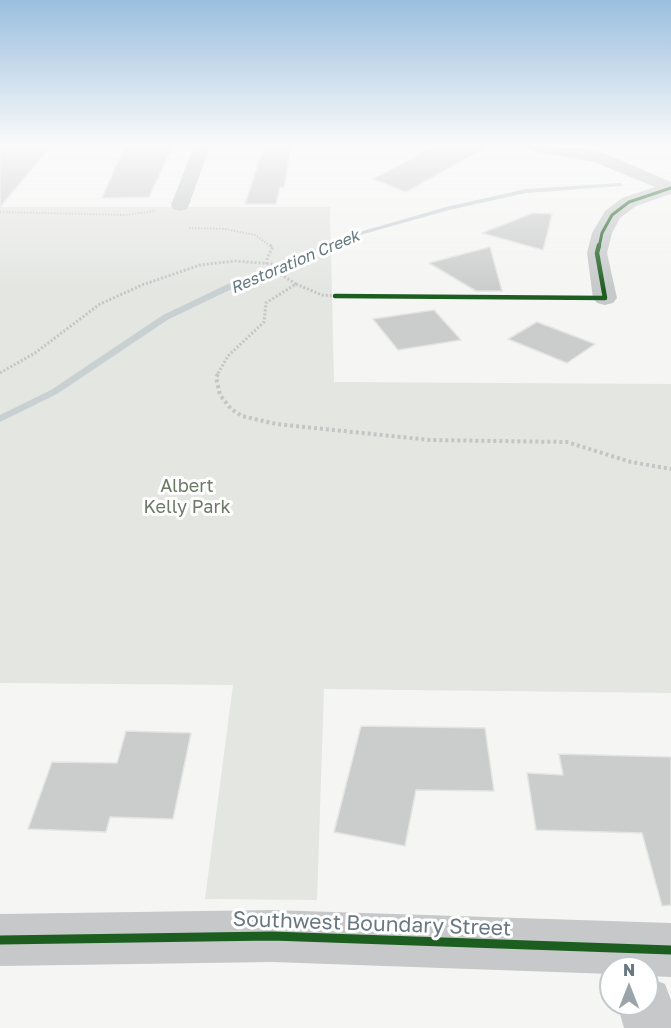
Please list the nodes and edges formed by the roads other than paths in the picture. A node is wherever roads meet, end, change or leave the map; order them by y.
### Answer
1 (184, 194) edge
2 (653, 194) edge
3 (180, 205) dead end
4 (605, 298) dead end
5 (0, 940) edge
6 (645, 956) edge

1 - 3 street
2 - 4 street
5 - 6 street, Southwest Boundary Street

